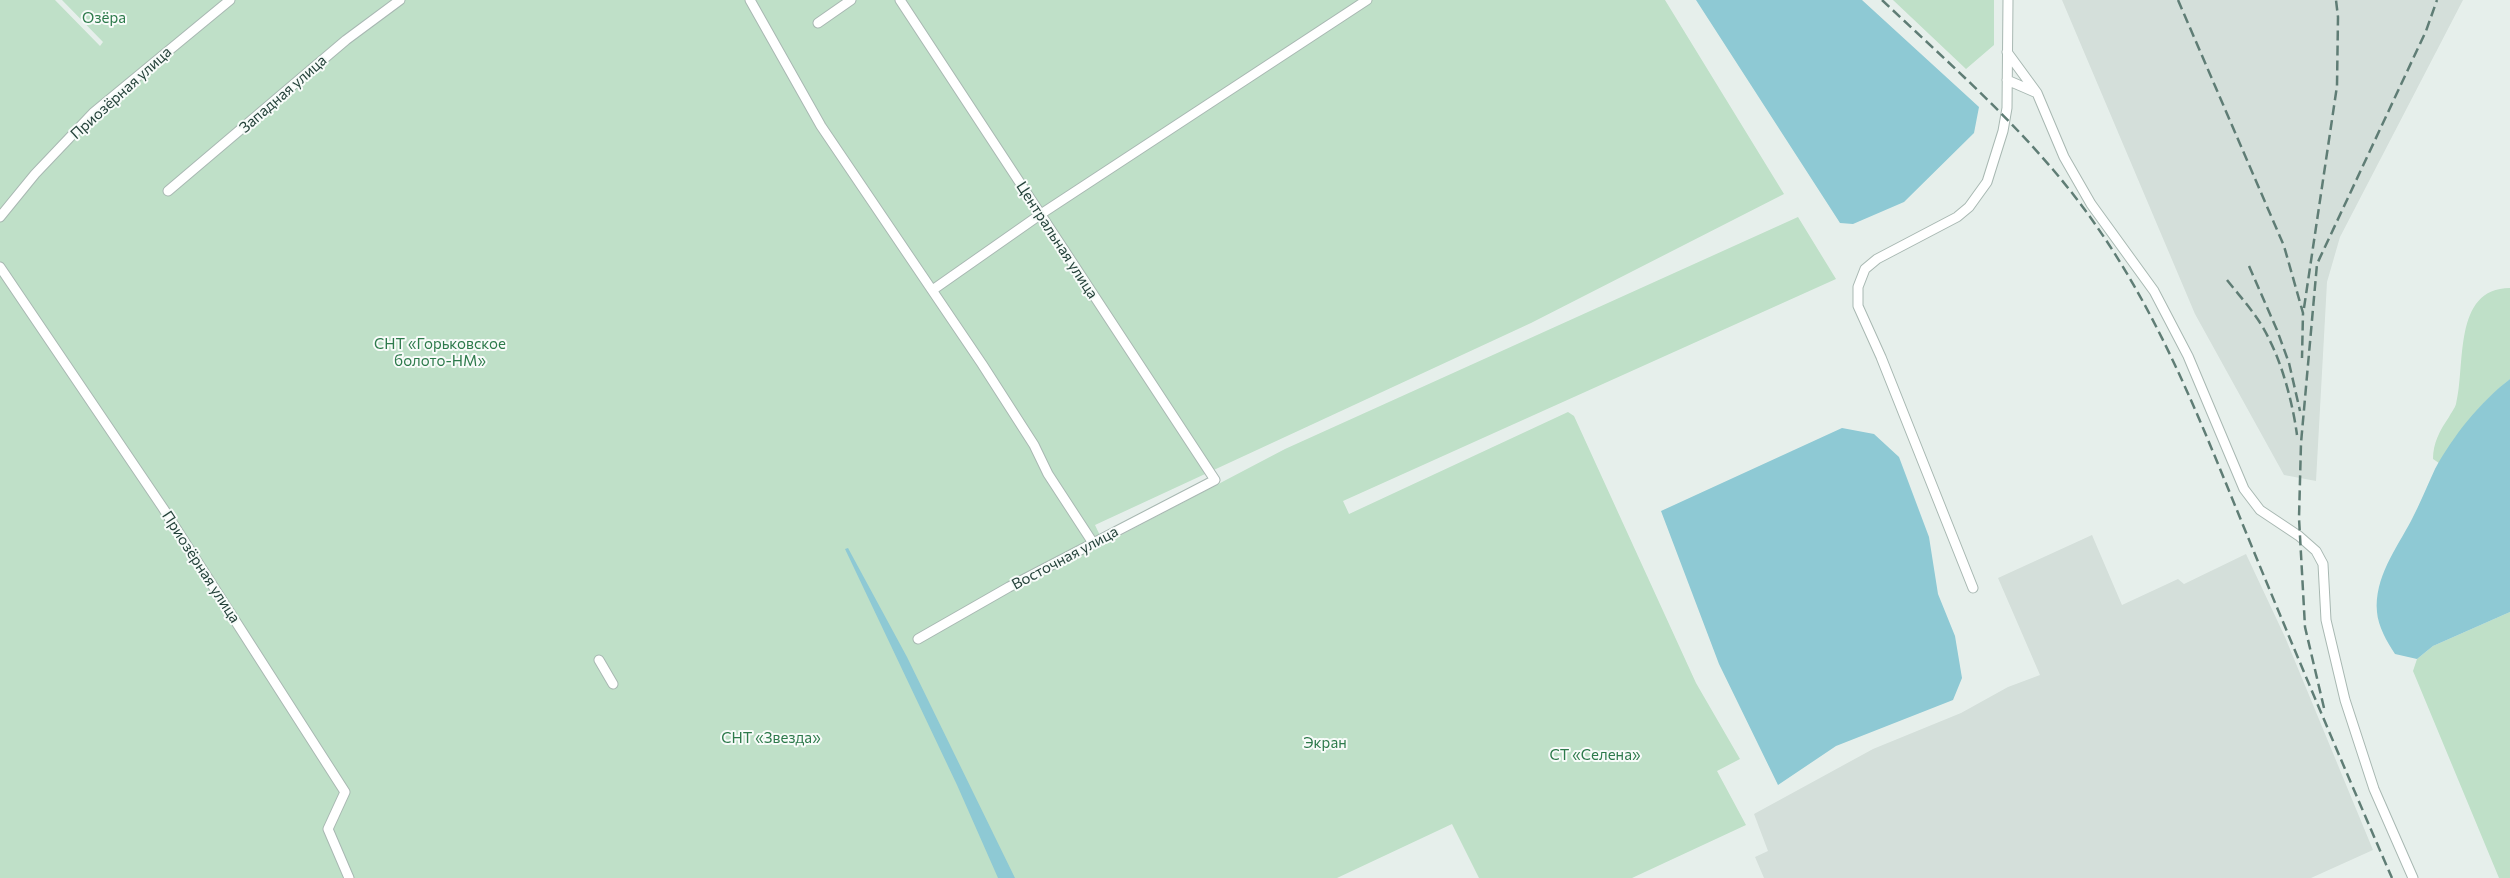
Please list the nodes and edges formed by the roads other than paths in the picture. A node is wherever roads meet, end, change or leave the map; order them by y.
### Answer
1 (230, 0) edge
2 (400, 0) edge
3 (750, 0) edge
4 (851, 0) edge
5 (900, 0) edge
6 (1367, 0) edge
7 (2008, 0) edge
8 (818, 23) dead end
9 (2007, 52) junction
10 (2007, 80) junction
11 (2037, 93) junction
12 (168, 191) dead end
13 (1041, 214) junction
14 (0, 217) edge
15 (0, 267) edge
16 (934, 289) junction
17 (1214, 480) joint
18 (1094, 543) junction
19 (1973, 588) dead end
20 (918, 639) dead end
21 (600, 660) dead end
22 (613, 684) dead end
23 (349, 878) edge
24 (2413, 878) edge

1 - 14 street, Приозёрная улица
2 - 12 street, Западная улица
3 - 16 street
4 - 8 street
5 - 13 street, Центральная улица
6 - 13 street
7 - 9 street
9 - 10 street
9 - 11 street
10 - 11 street
10 - 19 street
11 - 24 street
13 - 16 street
13 - 17 street, Центральная улица
15 - 23 street, Приозёрная улица
16 - 18 street
17 - 18 street, Восточная улица
18 - 20 street, Восточная улица
21 - 22 street

